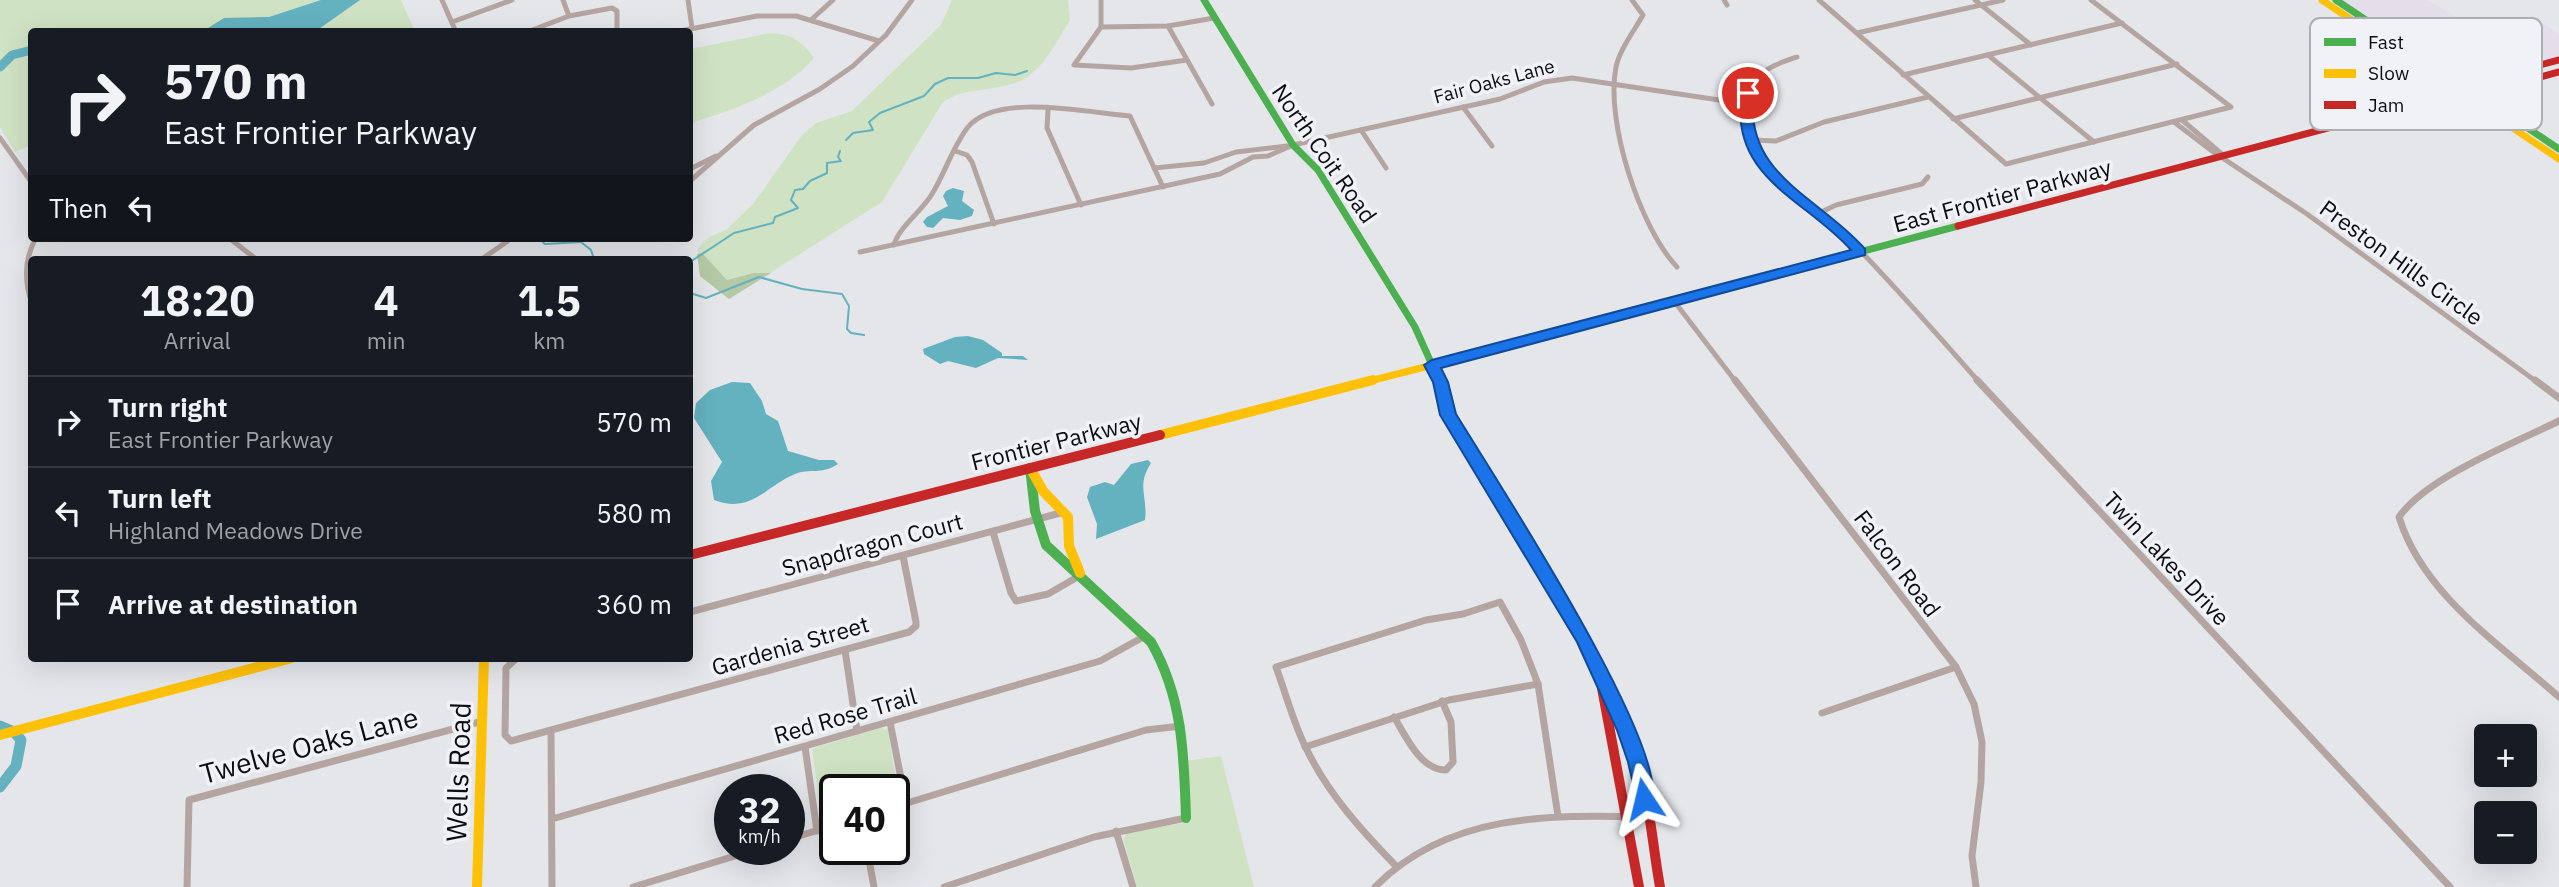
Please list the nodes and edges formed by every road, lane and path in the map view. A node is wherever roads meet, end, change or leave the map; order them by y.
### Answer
1 (442, 0) edge
2 (499, 0) edge
3 (513, 0) edge
4 (563, 0) edge
5 (688, 0) edge
6 (833, 0) edge
7 (912, 0) edge
8 (1101, 0) edge
9 (1204, 0) edge
10 (1632, 0) edge
11 (1819, 0) edge
12 (1975, 0) edge
13 (2003, 0) edge
14 (2091, 0) edge
15 (2322, 0) edge
16 (2336, 0) edge
17 (1981, 5) junction
18 (488, 9) junction
19 (569, 16) junction
20 (1214, 18) junction
21 (2350, 18) edge
22 (2361, 18) edge
23 (812, 19) junction
24 (452, 22) junction
25 (2122, 23) junction
26 (1168, 26) junction
27 (1101, 27) junction
28 (454, 28) edge
29 (538, 28) edge
30 (619, 28) edge
31 (692, 28) joint
32 (1857, 33) junction
33 (879, 41) junction
34 (2031, 45) junction
35 (1988, 55) junction
36 (1797, 57) dead end
37 (1186, 60) junction
38 (2559, 60) edge
39 (2177, 65) junction
40 (2542, 65) edge
41 (2559, 72) edge
42 (1903, 75) junction
43 (2542, 77) edge
44 (1614, 82) junction
45 (1928, 97) junction
46 (2040, 98) junction
47 (1212, 104) dead end
48 (1746, 104) junction
49 (1463, 107) junction
50 (1048, 111) junction
51 (1953, 119) junction
52 (2182, 120) junction
53 (2174, 122) junction
54 (1361, 130) junction
55 (2318, 130) edge
56 (2519, 130) edge
57 (2531, 130) edge
58 (0, 138) edge
59 (1752, 140) junction
60 (2094, 142) junction
61 (1293, 145) junction
62 (1492, 146) dead end
63 (1257, 148) junction
64 (2559, 149) edge
65 (956, 151) junction
66 (720, 153) junction
67 (1261, 156) junction
68 (2224, 157) junction
69 (1218, 158) junction
70 (2559, 159) edge
71 (693, 167) edge
72 (1154, 168) junction
73 (1234, 168) junction
74 (1386, 168) dead end
75 (28, 177) edge
76 (1928, 177) dead end
77 (693, 179) edge
78 (1163, 187) junction
79 (1081, 205) junction
80 (1817, 214) junction
81 (994, 224) junction
82 (234, 242) edge
83 (506, 242) edge
84 (894, 244) junction
85 (860, 252) dead end
86 (1860, 252) junction
87 (252, 256) edge
88 (486, 256) edge
89 (28, 257) edge
90 (1677, 267) dead end
91 (28, 292) edge
92 (1674, 301) junction
93 (1432, 365) junction
94 (2559, 398) edge
95 (2559, 421) edge
96 (1030, 468) junction
97 (1064, 512) junction
98 (1038, 520) junction
99 (993, 532) junction
100 (693, 554) edge
101 (902, 556) junction
102 (1081, 575) junction
103 (693, 611) edge
104 (1145, 636) junction
105 (845, 650) junction
106 (277, 662) edge
107 (484, 662) edge
108 (511, 662) edge
109 (1956, 667) junction
110 (1597, 670) junction
111 (1538, 684) junction
112 (2559, 697) edge
113 (1442, 701) junction
114 (1822, 713) dead end
115 (1394, 717) junction
116 (483, 721) junction
117 (890, 722) junction
118 (1181, 726) junction
119 (551, 732) junction
120 (857, 732) junction
121 (0, 735) edge
122 (805, 747) junction
123 (1305, 747) junction
124 (900, 774) edge
125 (910, 803) edge
126 (1558, 816) junction
127 (1186, 817) joint
128 (1627, 817) junction
129 (1648, 817) junction
130 (552, 819) junction
131 (817, 831) joint
132 (1116, 831) junction
133 (805, 834) edge
134 (714, 862) edge
135 (870, 865) edge
136 (1397, 867) junction
137 (187, 887) edge
138 (477, 887) edge
139 (552, 887) edge
140 (633, 887) edge
141 (874, 887) edge
142 (944, 887) edge
143 (1133, 887) edge
144 (1375, 887) edge
145 (1639, 887) edge
146 (1660, 887) edge
147 (1976, 887) edge
148 (2450, 887) edge

1 - 24 street
2 - 18 street
3 - 18 street
4 - 19 street
5 - 31 street
6 - 23 street
7 - 33 street
8 - 27 street
9 - 20 street, North Coit Road
10 - 44 street
11 - 32 street
12 - 17 street
13 - 17 street
14 - 25 street
15 - 21 street
16 - 22 street
17 - 32 street
17 - 34 street
18 - 24 street
19 - 29 street
19 - 30 street
20 - 26 street
20 - 61 street, North Coit Road
23 - 31 street
23 - 33 street
24 - 28 street
25 - 34 street
25 - 39 street
26 - 27 street
26 - 37 street
27 - 37 street
32 - 42 street
33 - 66 street
34 - 35 street
35 - 42 street
35 - 46 street
36 - 48 street
37 - 47 street
38 - 40 street, East Frontier Parkway
39 - 46 street
39 - 52 street
41 - 43 street
42 - 45 street
44 - 48 street, Fair Oaks Lane
44 - 49 street, Fair Oaks Lane
44 - 90 street
45 - 51 street
45 - 59 street
46 - 51 street
46 - 60 street
48 - 59 street
49 - 54 street, Fair Oaks Lane
49 - 62 street
50 - 65 street
50 - 72 street
50 - 79 street
51 - 60 street
52 - 53 street
52 - 68 street
53 - 60 street
53 - 68 street
54 - 61 street, Fair Oaks Lane
54 - 74 street
55 - 68 street, East Frontier Parkway
56 - 70 street
57 - 64 street
58 - 75 street
59 - 80 street, Twin Lakes Drive
61 - 63 street, Fair Oaks Lane
61 - 67 street, Fair Oaks Lane
61 - 93 street, North Coit Road
63 - 67 street
63 - 69 street, Fair Oaks Lane
65 - 81 street
65 - 84 street
66 - 71 street
66 - 77 street
67 - 73 street, Fair Oaks Lane
68 - 86 street, East Frontier Parkway
68 - 94 street, Preston Hills Circle
69 - 72 street, Fair Oaks Lane
69 - 73 street
72 - 78 street
73 - 78 street, Fair Oaks Lane
76 - 80 street
78 - 79 street, Fair Oaks Lane
79 - 81 street, Fair Oaks Lane
80 - 86 street, Twin Lakes Drive
81 - 84 street, Fair Oaks Lane
82 - 87 street
83 - 88 street
84 - 85 street, Fair Oaks Lane
86 - 92 street, East Frontier Parkway
86 - 148 street, Twin Lakes Drive
89 - 91 street
92 - 93 street, East Frontier Parkway
92 - 109 street, Falcon Road
93 - 96 street, Frontier Parkway
93 - 110 street, North Coit Road
95 - 112 street
96 - 97 street
96 - 98 street
96 - 100 street, Frontier Parkway
97 - 98 street, Snapdragon Court
97 - 102 street
98 - 99 street, Snapdragon Court
98 - 102 street
99 - 101 street, Snapdragon Court
99 - 102 street
101 - 103 street, Snapdragon Court
101 - 105 street, Gardenia Street
102 - 104 street
104 - 117 street, Red Rose Trail
104 - 118 street
105 - 119 street, Gardenia Street
105 - 120 street
106 - 121 street
107 - 116 street, Wells Road
108 - 119 street, Gardenia Street
109 - 114 street
109 - 147 street, Falcon Road
110 - 128 street
110 - 129 street
111 - 113 street
111 - 123 street
111 - 126 street
113 - 115 street
113 - 115 street
115 - 123 street
116 - 137 street, Twelve Oaks Lane
116 - 138 street, Wells Road
117 - 120 street, Red Rose Trail
117 - 124 street
118 - 125 street
118 - 127 street
119 - 130 street
120 - 122 street, Red Rose Trail
122 - 130 street, Red Rose Trail
122 - 131 street
123 - 136 street
126 - 128 street
126 - 136 street
127 - 132 street
128 - 129 street
128 - 145 street
129 - 146 street
130 - 139 street
131 - 133 street
132 - 142 street
132 - 143 street
134 - 140 street
135 - 141 street
136 - 144 street

